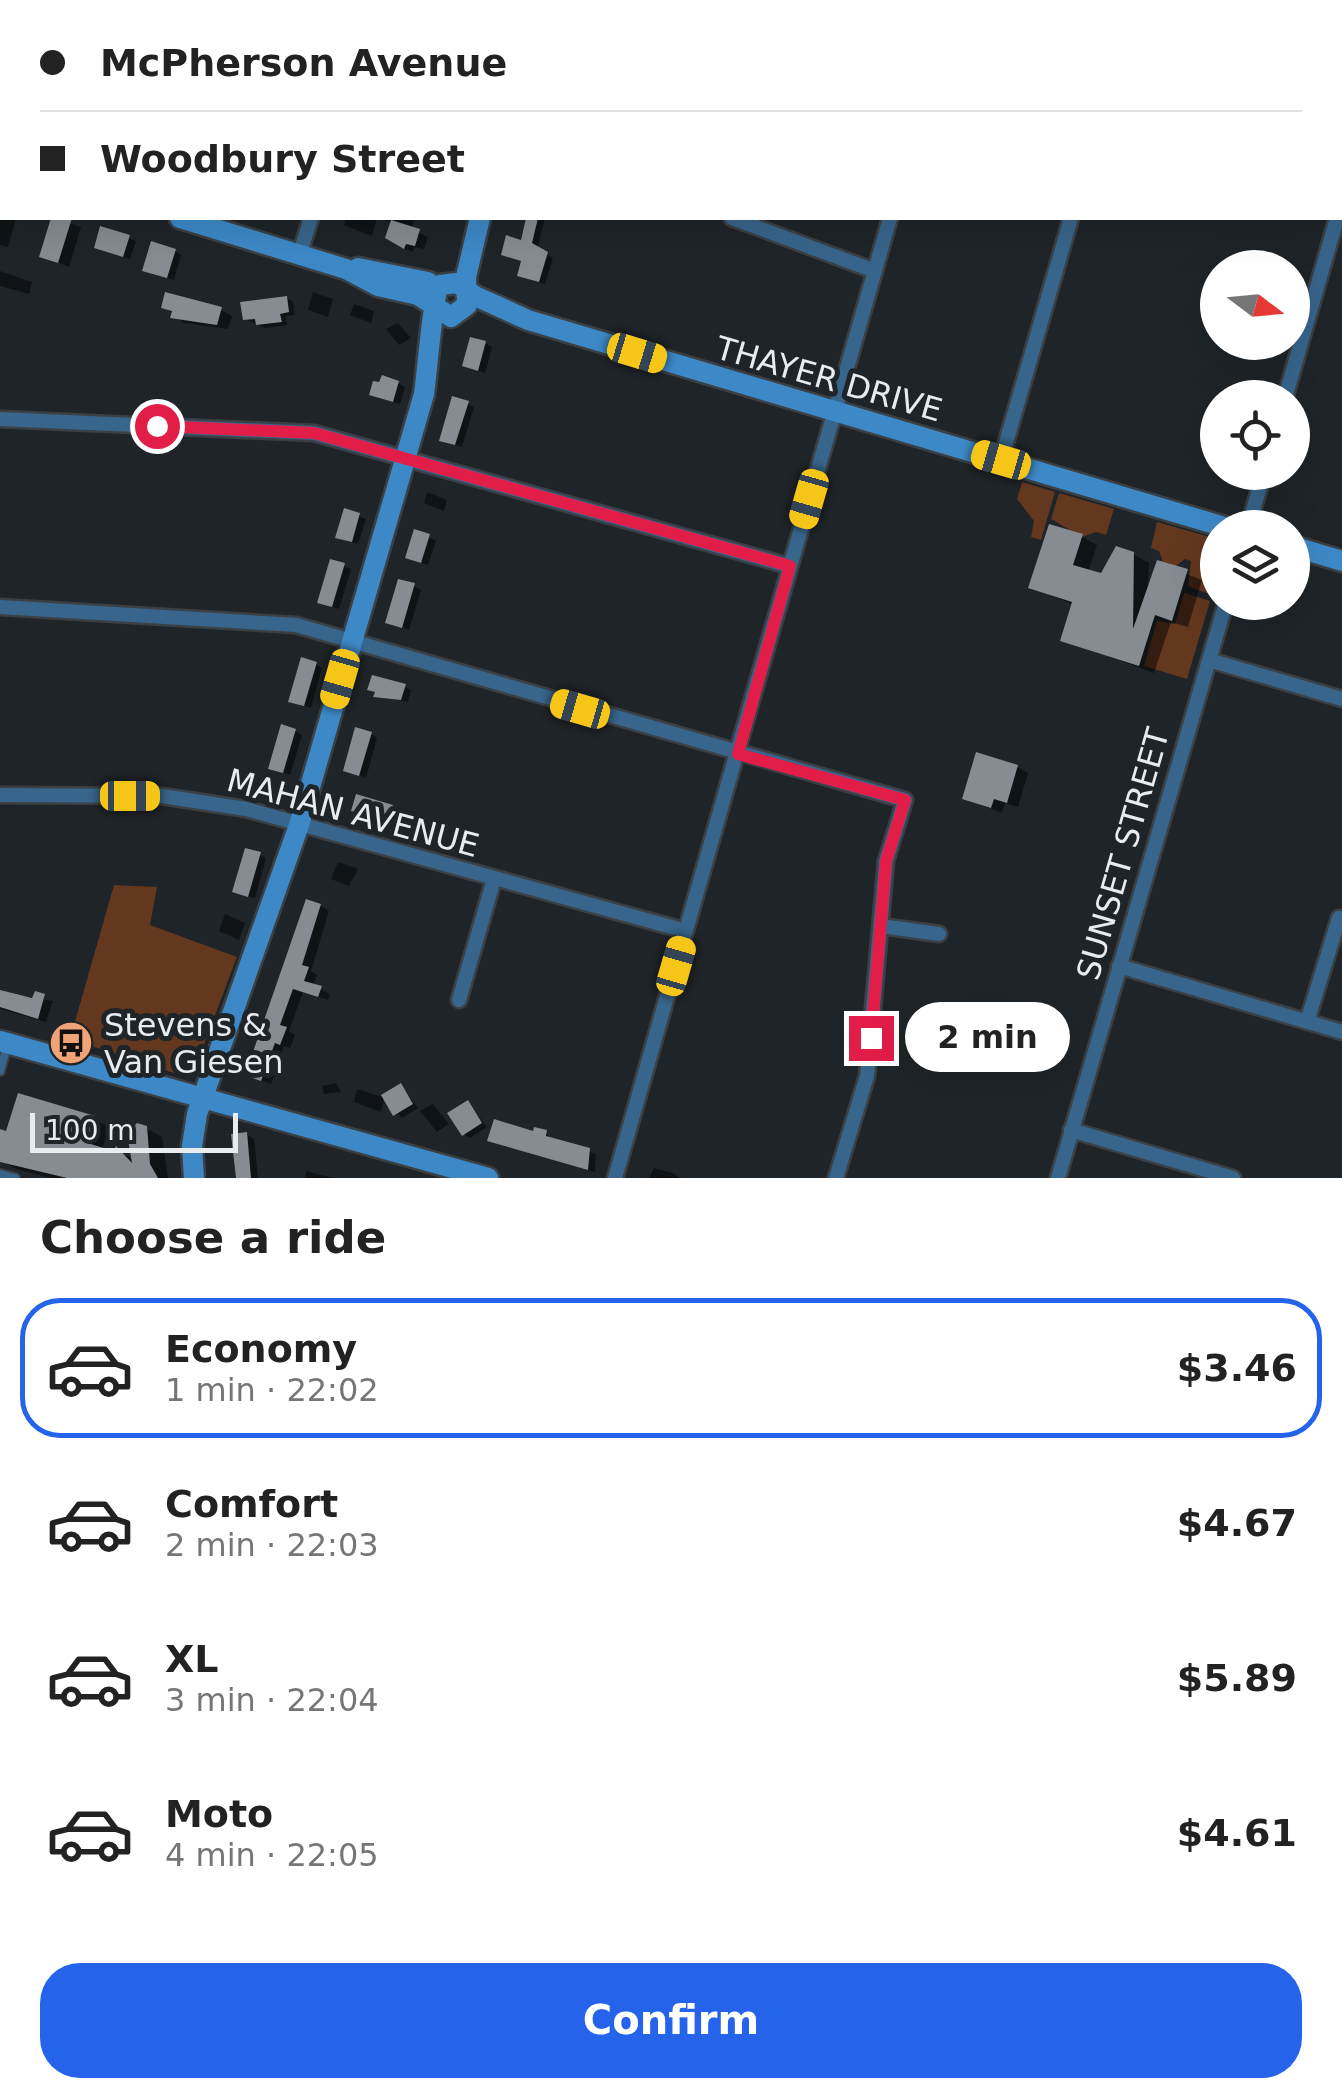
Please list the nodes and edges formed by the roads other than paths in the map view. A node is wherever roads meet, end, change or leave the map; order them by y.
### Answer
1 (187, 220) edge
2 (310, 220) edge
3 (467, 220) edge
4 (480, 220) edge
5 (737, 220) edge
6 (889, 220) edge
7 (1070, 220) edge
8 (1336, 220) edge
9 (300, 253) junction
10 (346, 268) junction
11 (875, 271) junction
12 (445, 282) junction
13 (466, 290) junction
14 (435, 308) junction
15 (460, 313) junction
16 (528, 320) junction
17 (1291, 380) edge
18 (424, 394) junction
19 (834, 413) junction
20 (0, 419) edge
21 (404, 456) junction
22 (1001, 460) junction
23 (1200, 520) edge
24 (1310, 551) edge
25 (1342, 560) edge
26 (790, 566) junction
27 (0, 607) edge
28 (1221, 620) edge
29 (351, 643) junction
30 (1209, 660) junction
31 (1342, 699) edge
32 (738, 754) junction
33 (0, 795) edge
34 (298, 825) junction
35 (494, 879) junction
36 (1338, 918) dead end
37 (881, 926) junction
38 (686, 931) junction
39 (940, 934) dead end
40 (1120, 966) junction
41 (459, 1000) dead end
42 (1308, 1022) junction
43 (1342, 1032) edge
44 (4, 1042) edge
45 (0, 1071) edge
46 (203, 1097) junction
47 (1072, 1130) junction
48 (0, 1174) edge
49 (14, 1178) edge
50 (194, 1178) edge
51 (488, 1178) edge
52 (615, 1178) edge
53 (836, 1178) edge
54 (1058, 1178) edge
55 (1232, 1178) edge

1 - 9 street
2 - 9 street
3 - 12 street
4 - 13 street
5 - 11 street
6 - 11 street
7 - 22 street
8 - 17 street
9 - 10 street
10 - 12 street
10 - 14 street
11 - 19 street
12 - 13 street
12 - 14 street
13 - 15 street
13 - 16 street, THAYER DRIVE
14 - 15 street
14 - 18 street
15 - 16 street, THAYER DRIVE
15 - 18 street
16 - 19 street, THAYER DRIVE
18 - 21 street
19 - 22 street, THAYER DRIVE
19 - 26 street
20 - 21 street
21 - 26 street
21 - 29 street
22 - 23 street, THAYER DRIVE
24 - 25 street
26 - 32 street
27 - 29 street
28 - 30 street, SUNSET STREET
29 - 32 street
29 - 34 street
30 - 31 street
30 - 40 street, SUNSET STREET
32 - 37 street
32 - 38 street
33 - 34 street, MAHAN AVENUE
34 - 35 street, MAHAN AVENUE
34 - 46 street
35 - 38 street, MAHAN AVENUE
35 - 41 street
36 - 42 street
37 - 39 street
37 - 53 street
38 - 52 street
40 - 42 street
40 - 47 street, SUNSET STREET
42 - 43 street
44 - 45 lane
44 - 46 street
46 - 50 street
46 - 51 street
47 - 54 street, SUNSET STREET
47 - 55 street
48 - 49 lane

